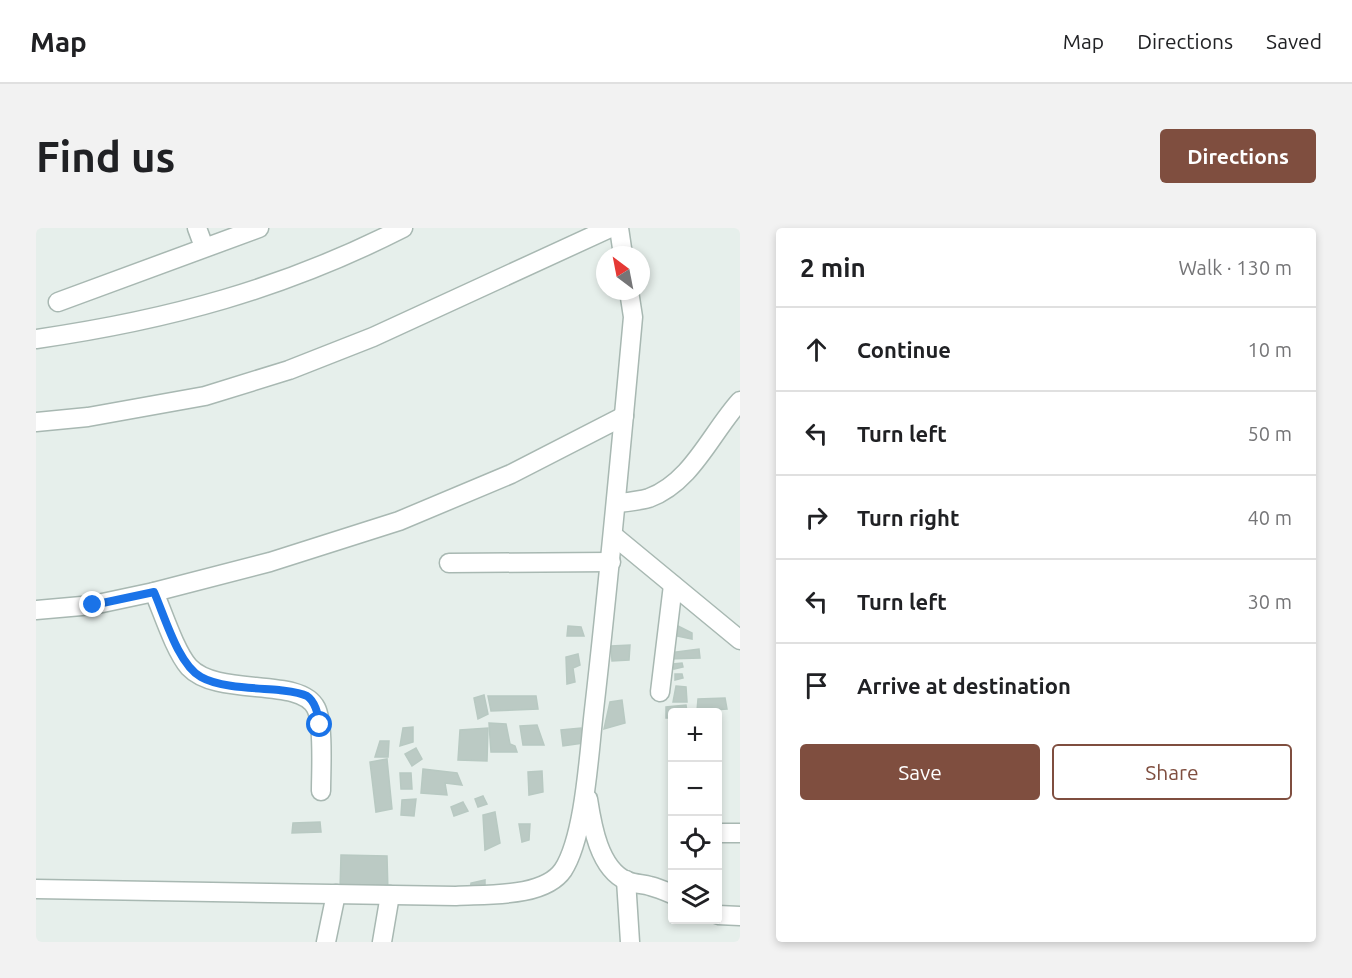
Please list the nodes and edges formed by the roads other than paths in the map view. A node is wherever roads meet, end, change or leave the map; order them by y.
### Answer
1 (197, 228) edge
2 (259, 228) edge
3 (402, 228) edge
4 (610, 228) edge
5 (619, 228) edge
6 (622, 246) edge
7 (204, 247) junction
8 (630, 300) edge
9 (58, 302) dead end
10 (36, 339) edge
11 (740, 401) edge
12 (624, 416) junction
13 (36, 422) edge
14 (617, 503) junction
15 (614, 537) junction
16 (611, 562) junction
17 (449, 563) dead end
18 (673, 585) junction
19 (154, 592) junction
20 (36, 610) edge
21 (740, 640) edge
22 (660, 692) dead end
23 (585, 783) junction
24 (321, 791) dead end
25 (722, 833) edge
26 (740, 833) edge
27 (626, 880) junction
28 (36, 889) edge
29 (668, 892) edge
30 (336, 894) junction
31 (390, 895) junction
32 (722, 915) edge
33 (740, 916) edge
34 (326, 942) edge
35 (382, 942) edge
36 (630, 942) edge

1 - 7 street
2 - 7 street
3 - 10 street
4 - 13 street
5 - 6 street
7 - 9 street
8 - 12 street
11 - 14 street
12 - 14 street
12 - 19 street
14 - 15 street
15 - 16 street
15 - 18 street
16 - 17 street
16 - 23 street
18 - 21 street
18 - 22 street
19 - 20 street
19 - 24 street
23 - 27 street
23 - 31 street
25 - 26 street
27 - 29 street
27 - 36 street
28 - 30 street
30 - 31 street
30 - 34 street
31 - 35 street
32 - 33 street

